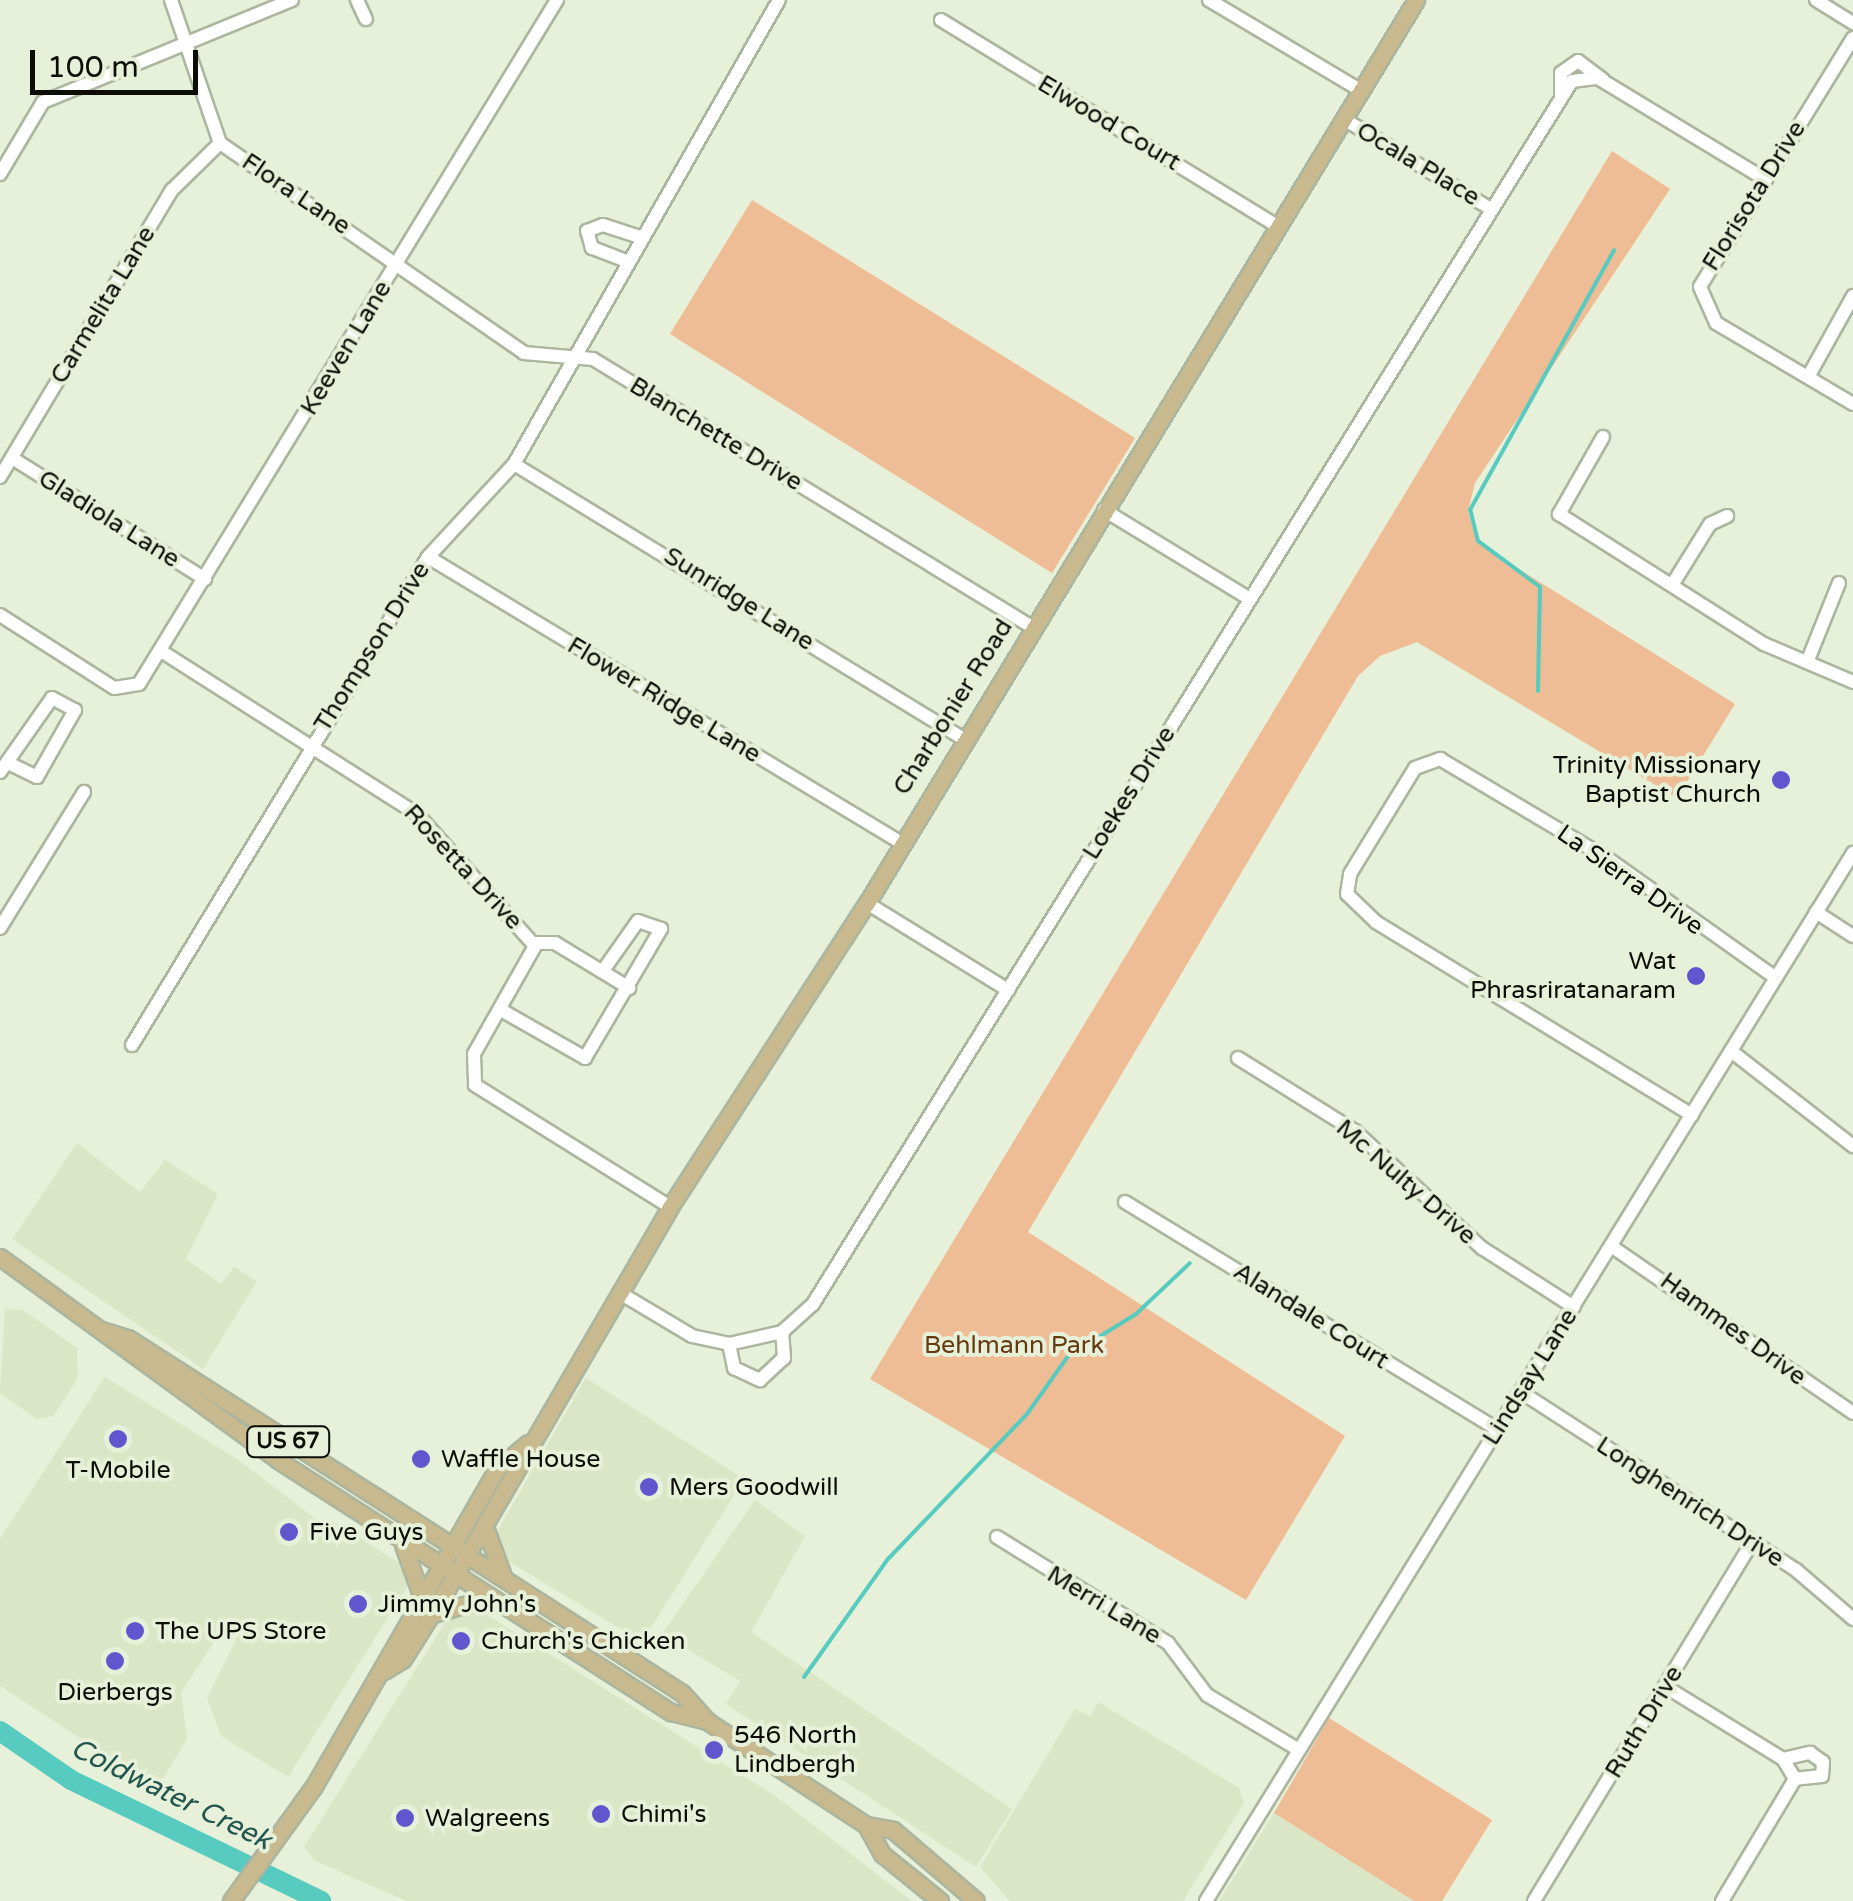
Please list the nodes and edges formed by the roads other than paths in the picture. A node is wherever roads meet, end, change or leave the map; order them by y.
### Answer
1 (171, 0) edge
2 (292, 0) edge
3 (357, 0) edge
4 (558, 0) edge
5 (779, 0) edge
6 (1209, 0) edge
7 (1416, 0) edge
8 (1816, 0) edge
9 (366, 19) dead end
10 (941, 20) dead end
11 (1853, 23) edge
12 (1853, 38) edge
13 (182, 46) junction
14 (1360, 90) junction
15 (1344, 119) junction
16 (220, 143) junction
17 (0, 174) edge
18 (1765, 180) junction
19 (1491, 208) junction
20 (1277, 226) junction
21 (639, 237) junction
22 (628, 262) junction
23 (394, 266) junction
24 (1853, 296) edge
25 (577, 361) junction
26 (1808, 377) junction
27 (1853, 404) edge
28 (1603, 438) dead end
29 (12, 458) junction
30 (514, 464) junction
31 (0, 477) edge
32 (1104, 510) junction
33 (1728, 516) dead end
34 (428, 557) junction
35 (205, 579) junction
36 (1839, 583) dead end
37 (1672, 585) junction
38 (1250, 599) junction
39 (0, 615) edge
40 (1032, 627) junction
41 (161, 651) junction
42 (1808, 660) junction
43 (1853, 682) edge
44 (962, 738) junction
45 (309, 747) junction
46 (5, 768) edge
47 (84, 792) dead end
48 (900, 842) junction
49 (1853, 852) edge
50 (867, 903) junction
51 (1816, 912) junction
52 (0, 928) edge
53 (1853, 936) edge
54 (534, 943) junction
55 (602, 972) junction
56 (1776, 978) junction
57 (628, 988) junction
58 (1008, 990) junction
59 (502, 1010) junction
60 (132, 1045) dead end
61 (1731, 1051) junction
62 (1238, 1058) dead end
63 (1692, 1115) junction
64 (1853, 1146) edge
65 (1125, 1202) dead end
66 (670, 1208) junction
67 (1612, 1246) junction
68 (2, 1263) edge
69 (620, 1293) junction
70 (1574, 1307) junction
71 (101, 1330) junction
72 (782, 1332) junction
73 (729, 1344) junction
74 (1521, 1392) junction
75 (1853, 1413) edge
76 (1498, 1430) junction
77 (531, 1440) junction
78 (484, 1527) junction
79 (398, 1537) junction
80 (997, 1537) dead end
81 (1752, 1542) junction
82 (450, 1545) junction
83 (467, 1556) junction
84 (439, 1563) junction
85 (456, 1574) junction
86 (505, 1580) junction
87 (420, 1592) junction
88 (494, 1597) junction
89 (430, 1616) junction
90 (1853, 1619) edge
91 (384, 1671) junction
92 (1666, 1686) junction
93 (707, 1721) junction
94 (1299, 1750) junction
95 (1783, 1759) junction
96 (1794, 1779) junction
97 (866, 1824) junction
98 (230, 1901) edge
99 (940, 1901) edge
100 (976, 1901) edge
101 (1206, 1901) edge
102 (1534, 1901) edge
103 (1722, 1901) edge

1 - 13 street, Flora Lane
2 - 13 street
3 - 9 street
4 - 23 street, Keeven Lane
5 - 21 street, Thompson Drive
6 - 14 street
7 - 14 main road, Charbonier Road
8 - 11 street
10 - 20 street, Elwood Court
12 - 18 street, Florisota Drive
13 - 16 street, Flora Lane
13 - 17 street
14 - 15 main road, Charbonier Road
15 - 19 street, Ocala Place
15 - 20 main road, Charbonier Road
16 - 23 street, Flora Lane
16 - 29 street, Carmelita Lane
18 - 19 street, Loekes Drive
18 - 26 street, Florisota Drive
19 - 38 street, Loekes Drive
20 - 32 main road, Charbonier Road
21 - 22 street, Thompson Drive
21 - 22 street
22 - 25 street, Thompson Drive
23 - 25 street, Blanchette Drive
23 - 35 street, Keeven Lane
24 - 26 street
25 - 30 street, Thompson Drive
25 - 40 street, Blanchette Drive
26 - 27 street, Florisota Drive
28 - 37 street
29 - 31 street, Carmelita Lane
29 - 35 street, Gladiola Lane
30 - 34 street, Thompson Drive
30 - 44 street, Sunridge Lane
32 - 38 street
32 - 40 main road, Charbonier Road
33 - 37 street
34 - 45 street, Thompson Drive
34 - 48 street, Flower Ridge Lane
35 - 41 street, Keeven Lane
36 - 42 street
37 - 42 street
38 - 58 street, Loekes Drive
39 - 41 street, Keeven Lane
40 - 44 main road, Charbonier Road
41 - 45 street, Rosetta Drive
42 - 43 street
44 - 48 main road, Charbonier Road
45 - 54 street, Rosetta Drive
45 - 60 street, Thompson Drive
46 - 46 street
47 - 52 street
48 - 50 main road, Charbonier Road
49 - 51 street, Lindsay Lane
50 - 58 street
50 - 66 main road, Charbonier Road
51 - 53 street
51 - 56 street, Lindsay Lane
54 - 55 street
54 - 59 street, Rosetta Drive
55 - 57 street
55 - 57 street
56 - 61 street, Lindsay Lane
56 - 63 street, La Sierra Drive
57 - 59 street
58 - 72 street, Loekes Drive
59 - 66 street, Rosetta Drive
61 - 63 street, Lindsay Lane
61 - 64 street
62 - 70 street, Mc Nulty Drive
63 - 67 street, Lindsay Lane
65 - 76 street, Alandale Court
66 - 69 main road, Charbonier Road
67 - 70 street, Lindsay Lane
67 - 75 street, Hammes Drive
68 - 71 main road, US 67
69 - 73 street
69 - 77 main road, Charbonier Road
70 - 74 street, Lindsay Lane
71 - 79 main road, US 67
71 - 82 main road, US 67
72 - 73 street
72 - 73 street
74 - 76 street, Lindsay Lane
74 - 81 street, Longhenrich Drive
76 - 94 street, Lindsay Lane
77 - 78 main road, Charbonier Road
77 - 82 main road, Charbonier Road
78 - 83 main road, Charbonier Road
78 - 86 main road
79 - 84 main road, US 67
79 - 87 main road
80 - 94 street, Merri Lane
81 - 90 street, Longhenrich Drive
81 - 92 street, Ruth Drive
82 - 83 main road, US 67
82 - 84 main road, Charbonier Road
83 - 85 main road, Charbonier Road
83 - 86 main road, US 67
84 - 85 main road, US 67
84 - 87 main road, Charbonier Road
85 - 88 main road, US 67
85 - 89 main road, Charbonier Road
86 - 93 main road, US 67
87 - 91 main road, Charbonier Road
88 - 89 main road
88 - 93 main road, US 67
89 - 91 main road, Charbonier Road
91 - 98 main road
92 - 95 street
92 - 102 street, Ruth Drive
93 - 97 main road, US 67
94 - 101 street, Lindsay Lane
95 - 96 street
95 - 96 street
96 - 103 street
97 - 99 main road, US 67
97 - 100 main road, US 67

